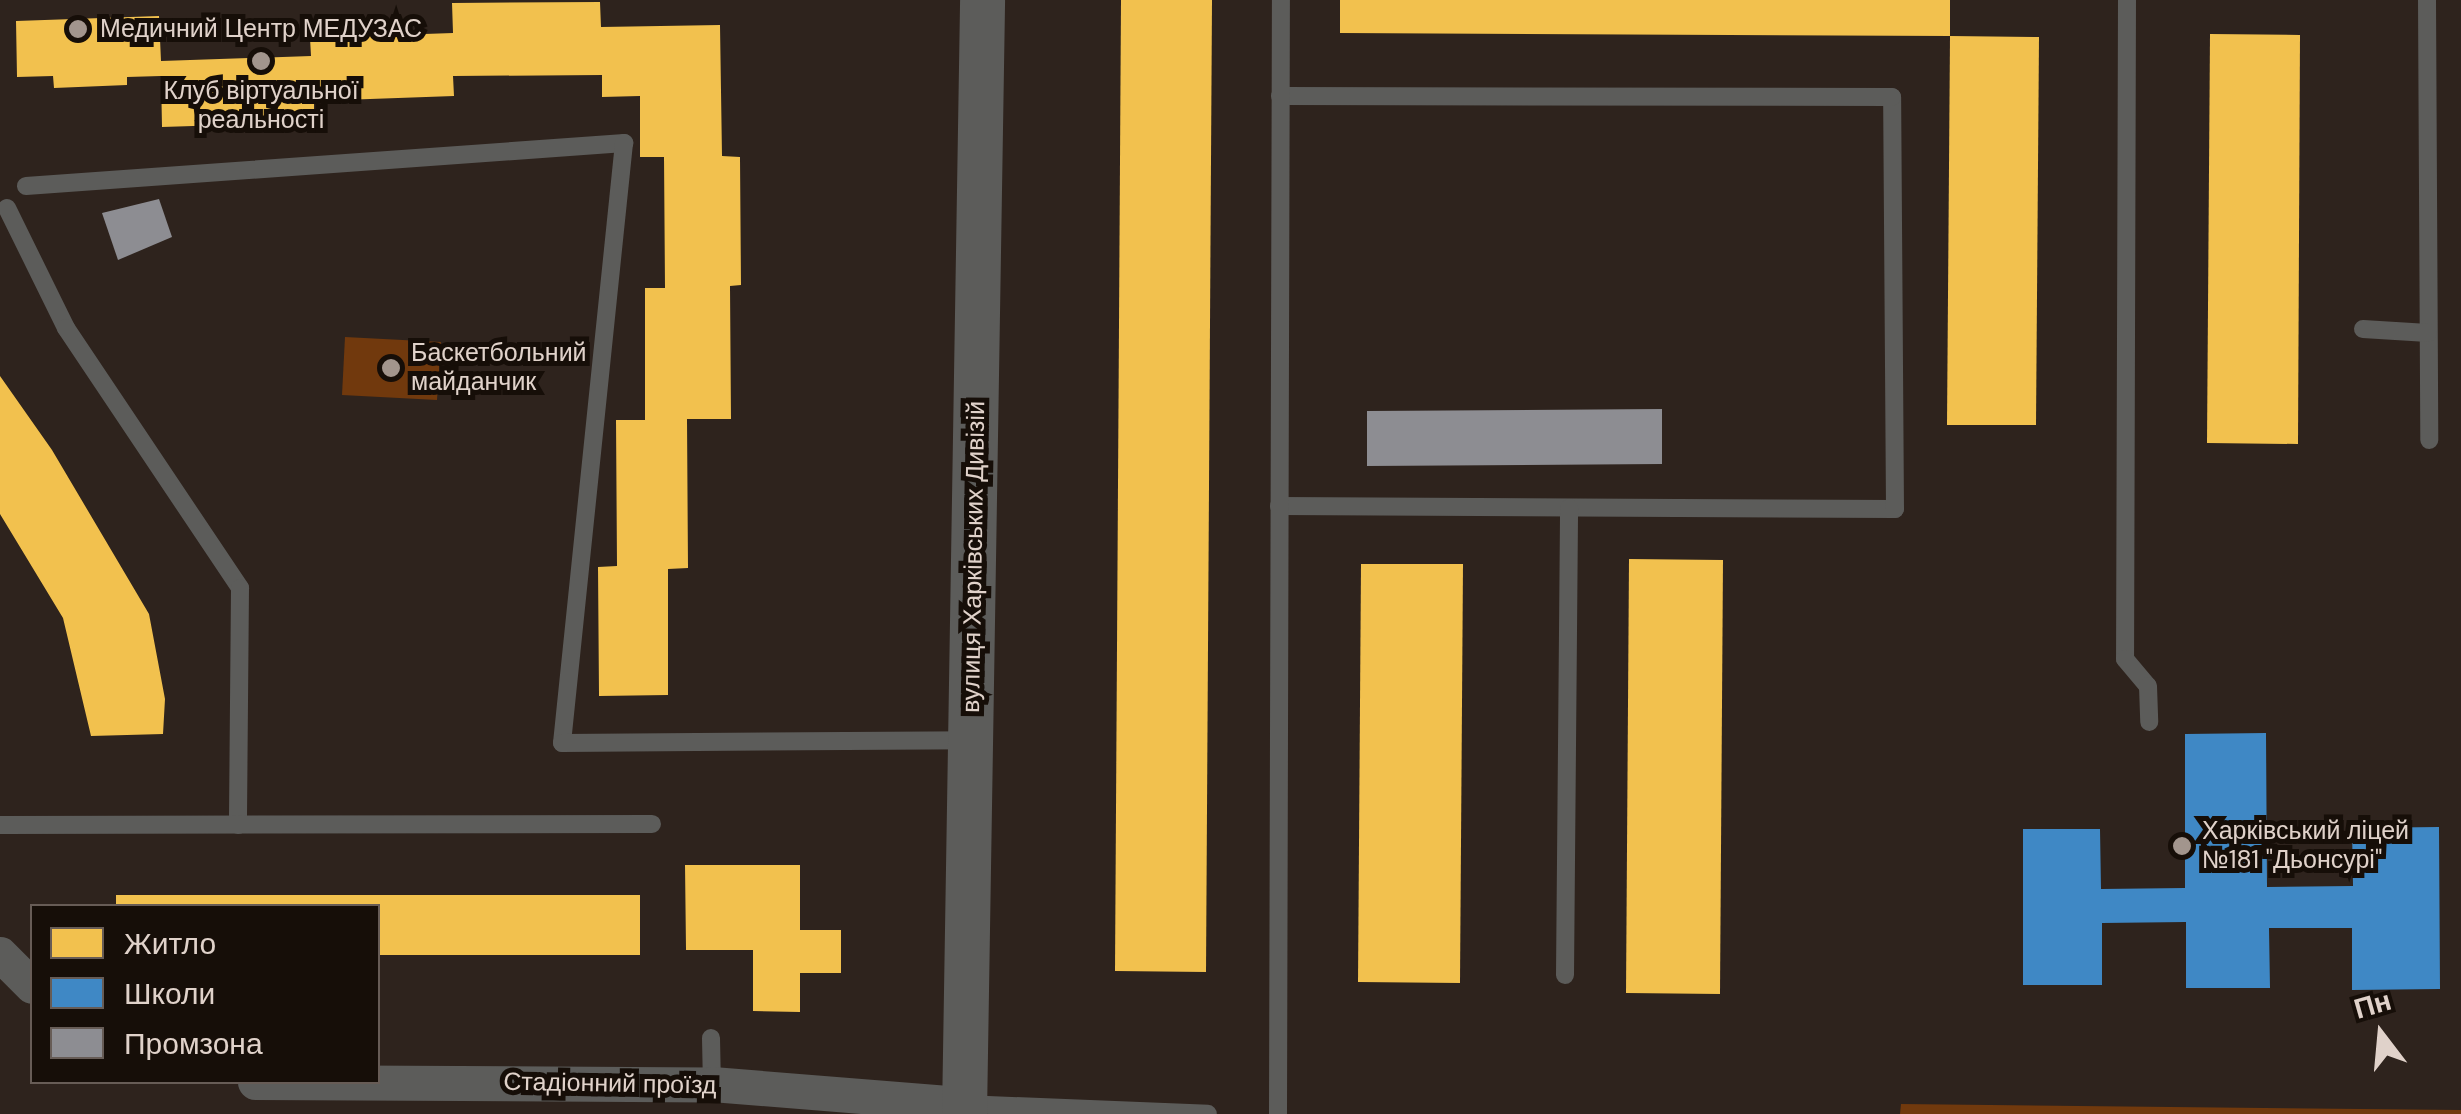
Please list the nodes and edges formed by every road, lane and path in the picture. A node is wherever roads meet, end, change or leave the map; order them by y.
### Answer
1 (982, 0) edge
2 (1280, 0) edge
3 (2127, 0) edge
4 (2427, 0) edge
5 (1280, 96) junction
6 (26, 186) dead end
7 (8, 208) dead end
8 (2362, 329) dead end
9 (2428, 333) junction
10 (2429, 440) dead end
11 (1279, 506) junction
12 (1568, 508) junction
13 (2149, 722) dead end
14 (971, 740) junction
15 (652, 824) dead end
16 (0, 825) edge
17 (238, 825) junction
18 (0, 954) edge
19 (1565, 975) dead end
20 (30, 984) edge
21 (711, 1038) dead end
22 (380, 1083) edge
23 (712, 1084) junction
24 (964, 1109) edge
25 (1208, 1114) edge
26 (1278, 1114) edge

1 - 14 street, вулиця Харківських Дивізій
2 - 5 lane
3 - 13 lane
4 - 9 lane
5 - 11 lane
5 - 12 lane
6 - 14 lane
7 - 17 lane
8 - 9 lane
9 - 10 lane
11 - 12 lane
11 - 26 lane
12 - 19 lane
14 - 24 street, вулиця Харківських Дивізій
15 - 17 lane
16 - 17 lane
18 - 20 street
21 - 23 lane
22 - 23 street, Стадіонний проїзд
23 - 24 street, Стадіонний проїзд
24 - 25 lane

